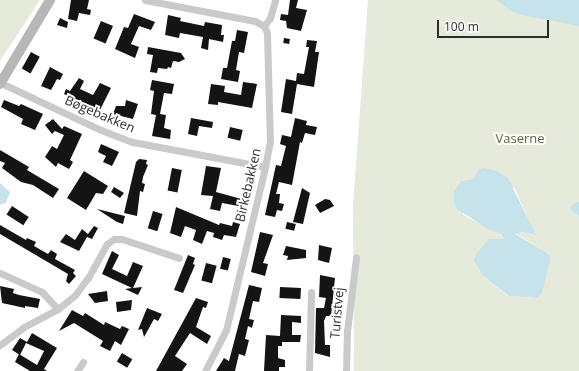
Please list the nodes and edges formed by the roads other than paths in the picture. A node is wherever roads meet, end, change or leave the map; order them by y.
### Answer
1 (50, 0) edge
2 (145, 0) edge
3 (274, 0) edge
4 (264, 26) junction
5 (0, 84) edge
6 (265, 167) junction
7 (179, 258) dead end
8 (356, 258) dead end
9 (0, 273) edge
10 (311, 292) dead end
11 (58, 309) junction
12 (0, 345) edge
13 (83, 362) dead end
14 (77, 371) edge
15 (205, 371) edge
16 (309, 371) edge
17 (346, 371) edge

1 - 5 street
2 - 4 street
3 - 4 street
4 - 6 street, Birkebakken
5 - 6 street, Bøgebakken
6 - 15 street, Birkebakken
7 - 11 street
8 - 17 street, Turistvej
9 - 11 street
10 - 16 street
11 - 12 street
13 - 14 street

